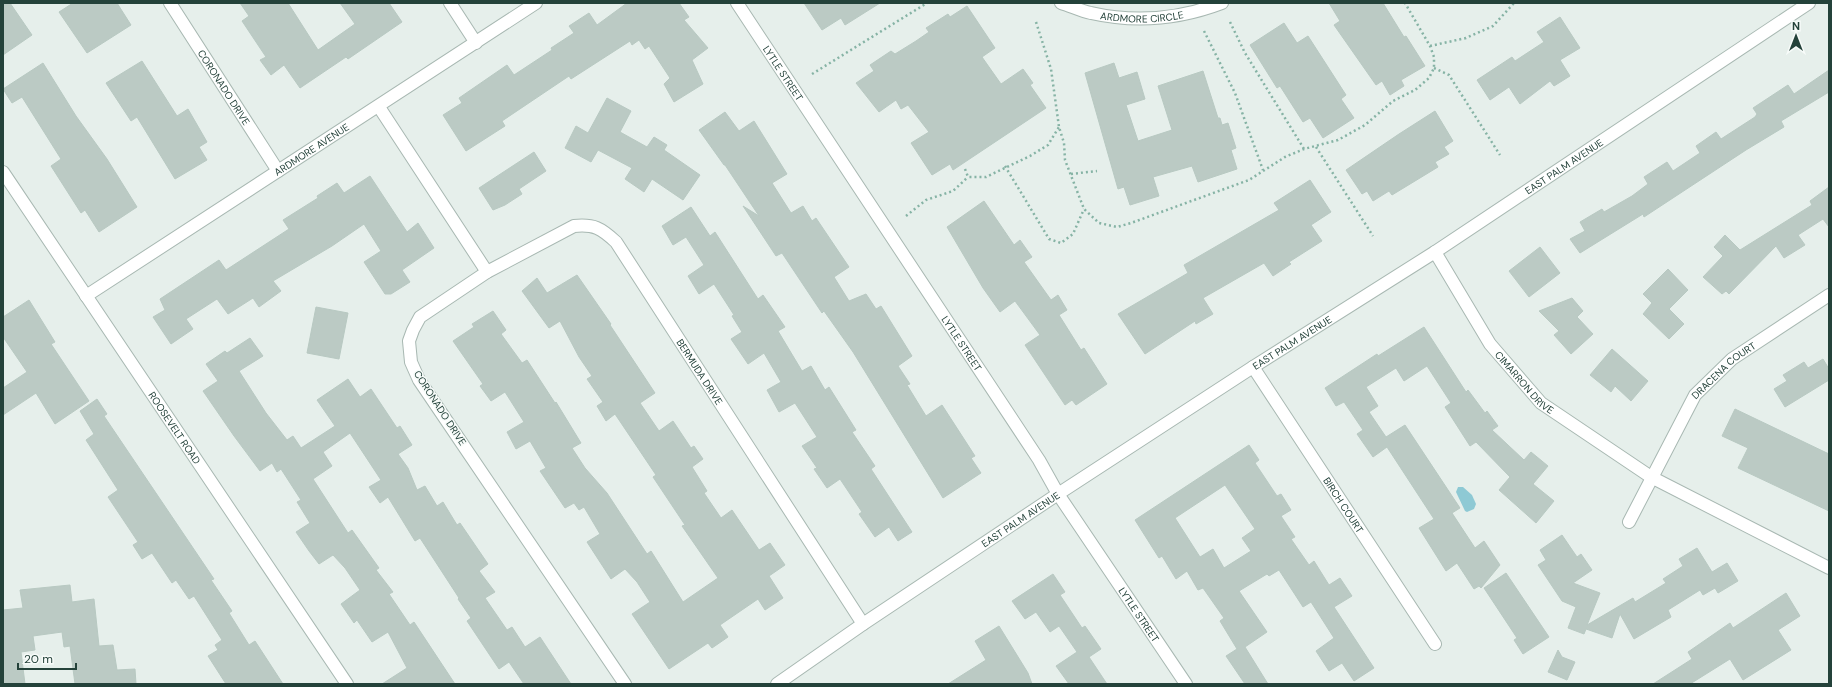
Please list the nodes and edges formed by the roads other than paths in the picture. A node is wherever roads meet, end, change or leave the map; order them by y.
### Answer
1 (170, 3) edge
2 (450, 3) edge
3 (536, 3) edge
4 (737, 3) edge
5 (1062, 3) edge
6 (1222, 3) edge
7 (1809, 3) edge
8 (476, 43) junction
9 (379, 107) junction
10 (3, 172) edge
11 (278, 172) junction
12 (1435, 252) junction
13 (487, 272) junction
14 (1829, 295) edge
15 (86, 296) junction
16 (1253, 367) junction
17 (1651, 477) junction
18 (1058, 494) junction
19 (1629, 522) dead end
20 (1829, 568) edge
21 (863, 624) junction
22 (1435, 644) dead end
23 (347, 684) edge
24 (625, 684) edge
25 (777, 684) edge
26 (1186, 684) edge

1 - 11 street, CORONADO DRIVE
2 - 8 street
3 - 8 street, ARDMORE AVENUE
4 - 18 street, LYTLE STREET
5 - 6 street, ARDMORE CIRCLE
7 - 12 street, EAST PALM AVENUE
8 - 9 street, ARDMORE AVENUE
9 - 11 street, ARDMORE AVENUE
9 - 13 street
10 - 15 street, ROOSEVELT ROAD
11 - 15 street, ARDMORE AVENUE
12 - 16 street, EAST PALM AVENUE
12 - 17 street, CIMARRON DRIVE
13 - 21 street, BERMUDA DRIVE
13 - 24 street, CORONADO DRIVE
14 - 17 street, DRACENA COURT
15 - 23 street, ROOSEVELT ROAD
16 - 18 street, EAST PALM AVENUE
16 - 22 street, BIRCH COURT
17 - 19 street
17 - 20 street, CIMARRON DRIVE
18 - 21 street, EAST PALM AVENUE
18 - 26 street, LYTLE STREET
21 - 25 street, EAST PALM AVENUE

